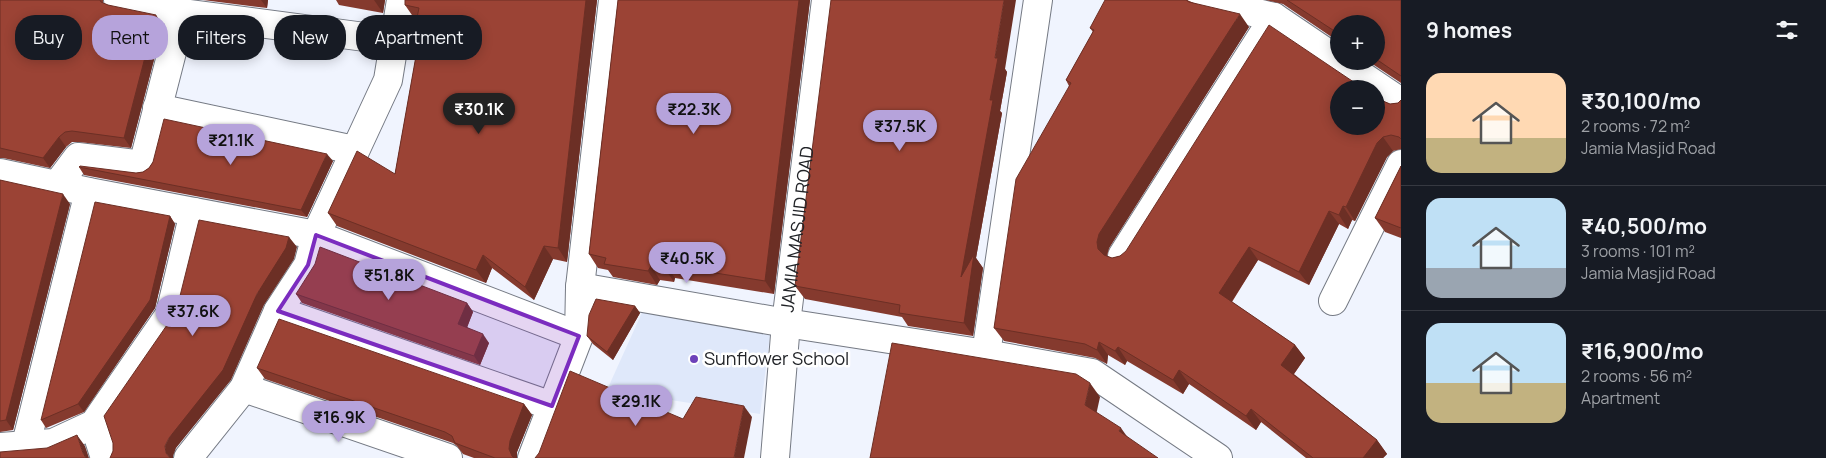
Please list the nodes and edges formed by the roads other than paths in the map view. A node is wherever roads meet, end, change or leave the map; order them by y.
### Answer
1 (118, 0) edge
2 (401, 0) edge
3 (613, 0) edge
4 (826, 0) edge
5 (1038, 0) edge
6 (1202, 0) edge
7 (182, 13) junction
8 (398, 15) edge
9 (1274, 17) junction
10 (356, 36) edge
11 (1330, 55) edge
12 (391, 60) edge
13 (1353, 70) edge
14 (1401, 102) edge
15 (157, 108) junction
16 (354, 150) junction
17 (1401, 164) edge
18 (1, 177) edge
19 (57, 185) junction
20 (89, 192) junction
21 (194, 212) junction
22 (316, 235) junction
23 (1122, 256) edge
24 (580, 287) junction
25 (1334, 302) dead end
26 (278, 311) junction
27 (786, 323) junction
28 (578, 336) junction
29 (986, 354) junction
30 (244, 388) junction
31 (552, 406) junction
32 (94, 424) junction
33 (13, 445) edge
34 (105, 458) edge
35 (190, 458) edge
36 (448, 458) edge
37 (532, 458) edge
38 (775, 458) edge
39 (1218, 458) edge

1 - 7 street
2 - 8 street
3 - 24 street
4 - 27 street, JAMIA MASJID ROAD
5 - 29 street
6 - 9 street
7 - 10 street
7 - 15 street
9 - 11 street
9 - 23 street
12 - 16 street
13 - 14 street
15 - 16 street
15 - 19 street
16 - 22 street
17 - 25 street
18 - 19 street
19 - 20 street
20 - 21 street
20 - 33 street
21 - 22 street
21 - 32 street
22 - 26 street
22 - 28 street
24 - 27 street
24 - 28 street
26 - 30 street
26 - 31 street
27 - 29 street
27 - 38 street, JAMIA MASJID ROAD
28 - 31 street
29 - 39 street
30 - 35 street
30 - 36 street
31 - 37 street
32 - 33 street
32 - 34 street

